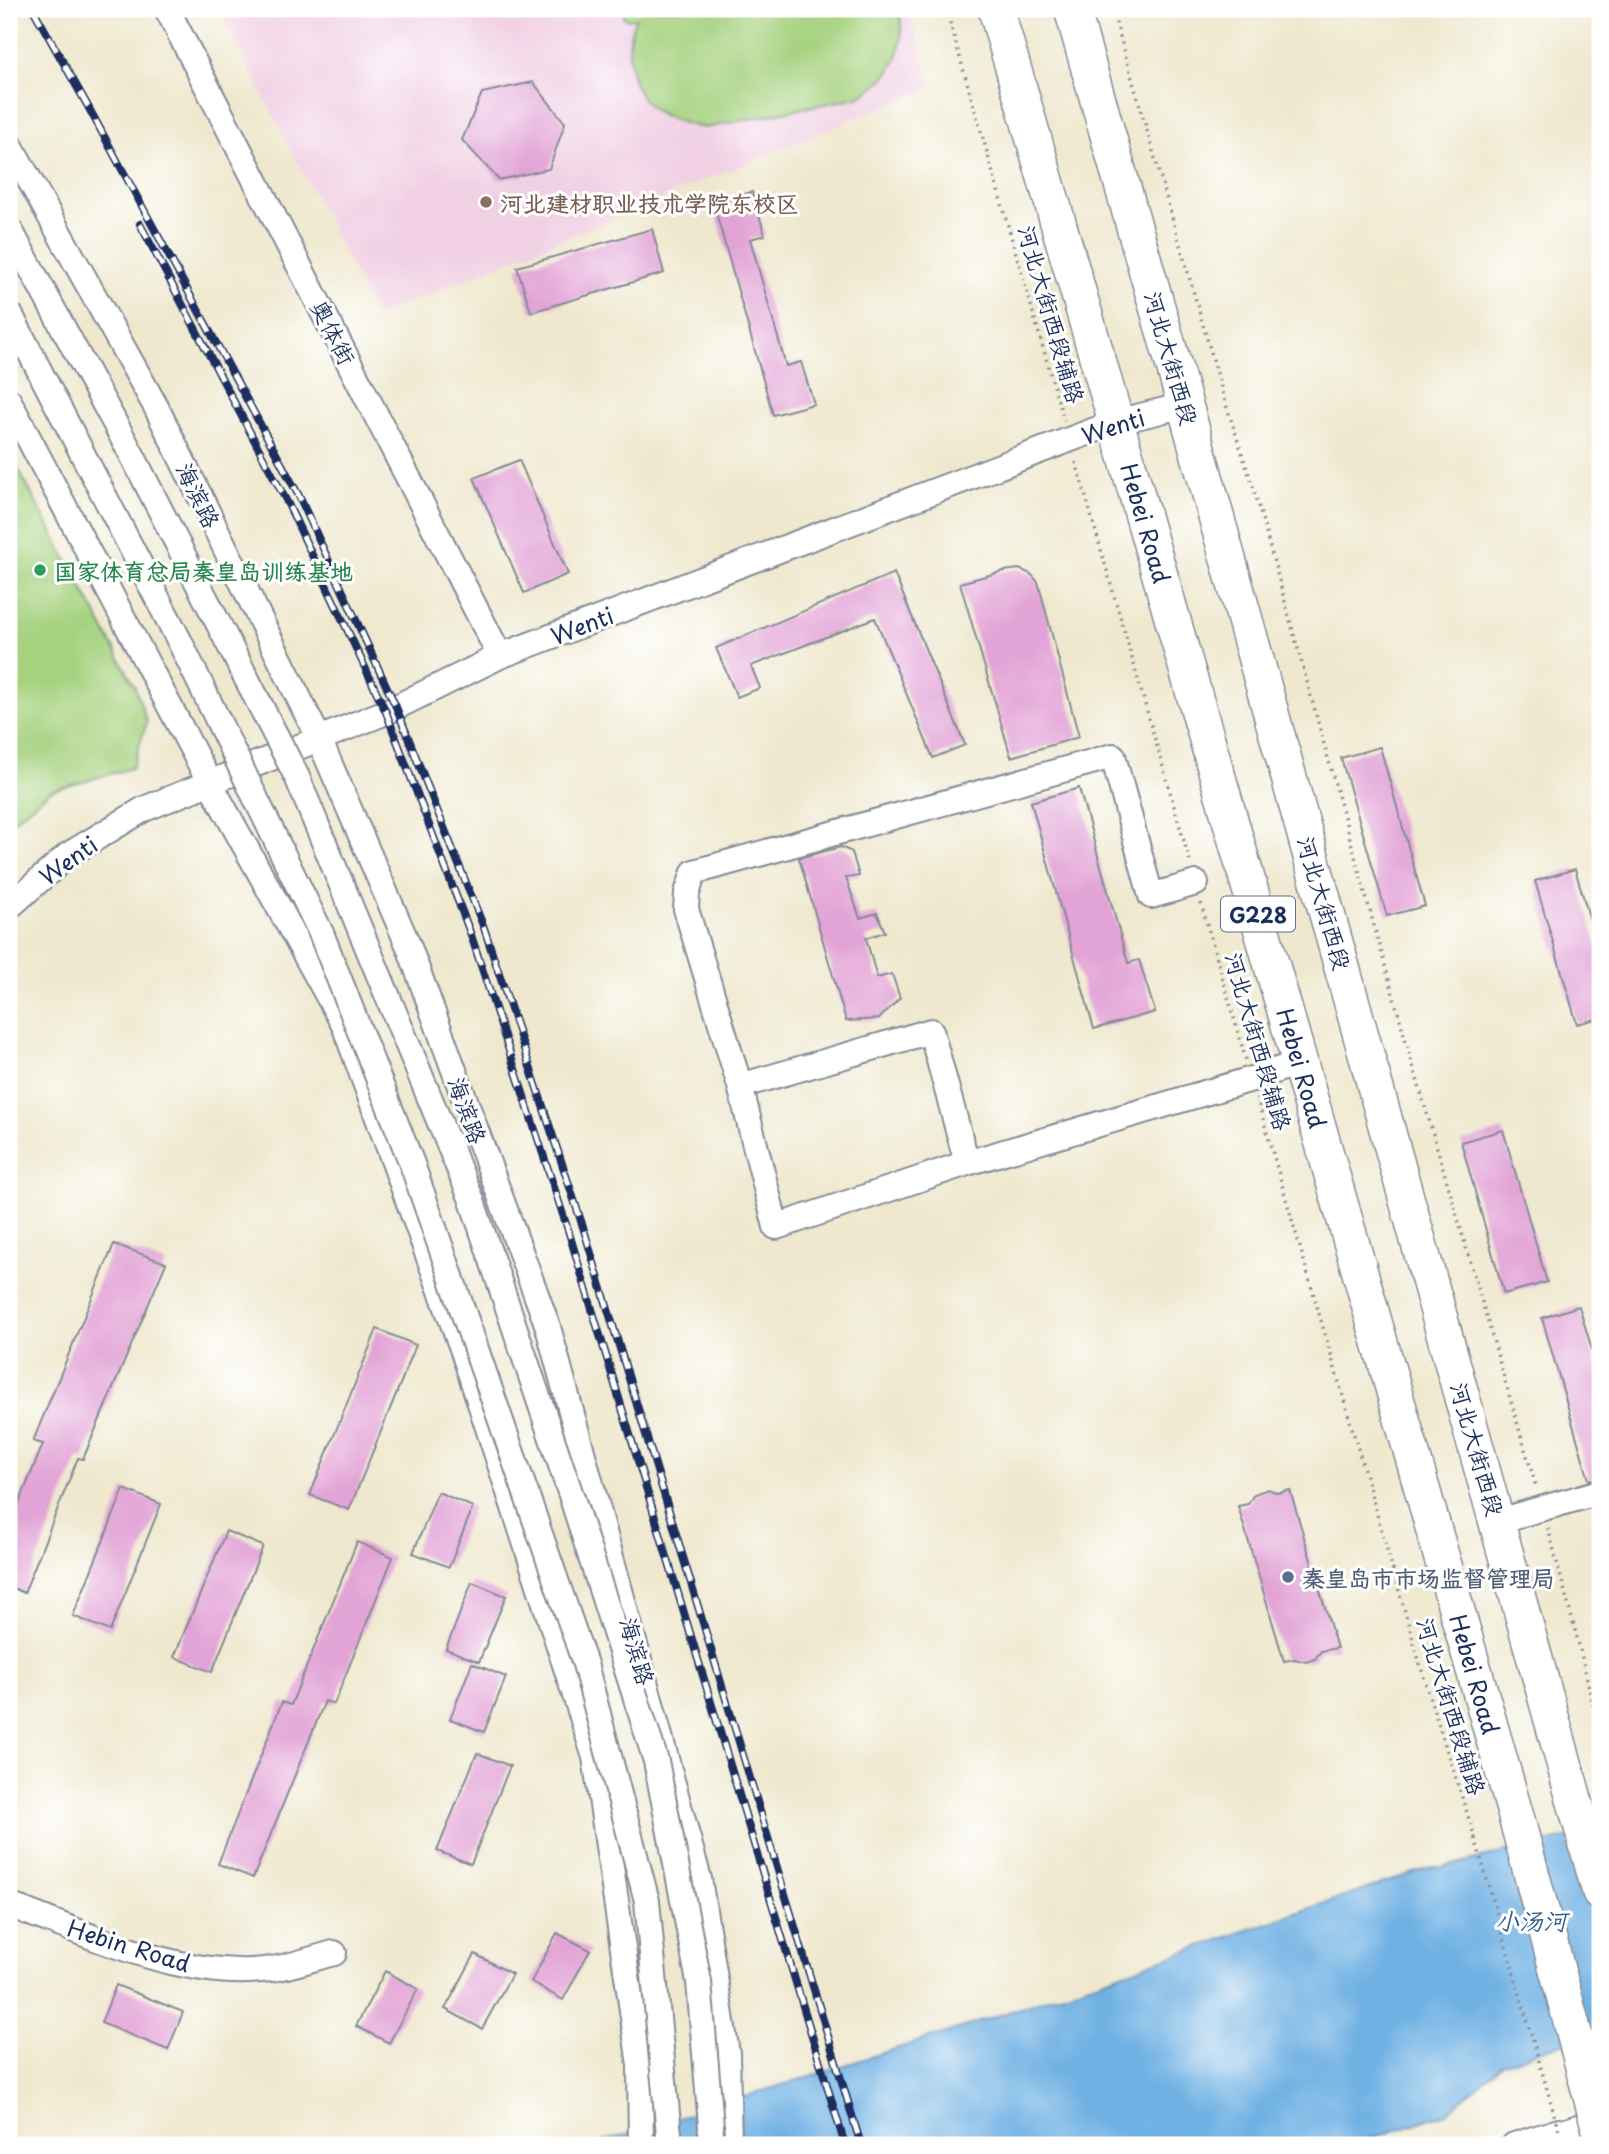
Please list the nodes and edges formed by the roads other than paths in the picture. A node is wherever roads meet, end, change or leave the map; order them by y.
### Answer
1 (167, 9) edge
2 (996, 9) edge
3 (1072, 9) edge
4 (9, 143) edge
5 (9, 228) edge
6 (9, 312) edge
7 (9, 401) edge
8 (1185, 405) junction
9 (1116, 422) junction
10 (500, 656) junction
11 (319, 739) junction
12 (209, 783) junction
13 (1196, 883) road end
14 (9, 907) edge
15 (1300, 1062) junction
16 (740, 1086) junction
17 (967, 1163) junction
18 (1600, 1492) edge
19 (1498, 1521) junction
20 (1600, 1892) edge
21 (9, 1905) edge
22 (334, 1953) dead end
23 (1600, 2120) edge
24 (1600, 2130) edge
25 (1556, 2140) edge
26 (641, 2145) edge
27 (670, 2145) edge
28 (710, 2145) edge
29 (729, 2145) edge
30 (1514, 2145) edge

1 - 10 street, 奥体街
2 - 9 highway, Hebei Road / G228
3 - 8 highway, 河北大街西段 / G228
4 - 11 street, 海滨路
5 - 28 street, 海滨路, bridge
6 - 27 street, bridge
7 - 12 street
8 - 9 street, Wenti
8 - 19 highway, 河北大街西段 / G228
9 - 10 street, Wenti
9 - 15 highway, Hebei Road / G228
10 - 11 street, Wenti
11 - 12 street, Wenti
11 - 29 street, 海滨路
12 - 14 street, Wenti
12 - 26 street
13 - 16 street
15 - 17 street
15 - 24 highway, Hebei Road / G228, bridge
16 - 17 street
16 - 17 street
18 - 19 street
19 - 20 highway, 河北大街西段 / G228
21 - 22 street, Hebin Road
23 - 25 street
25 - 30 street

